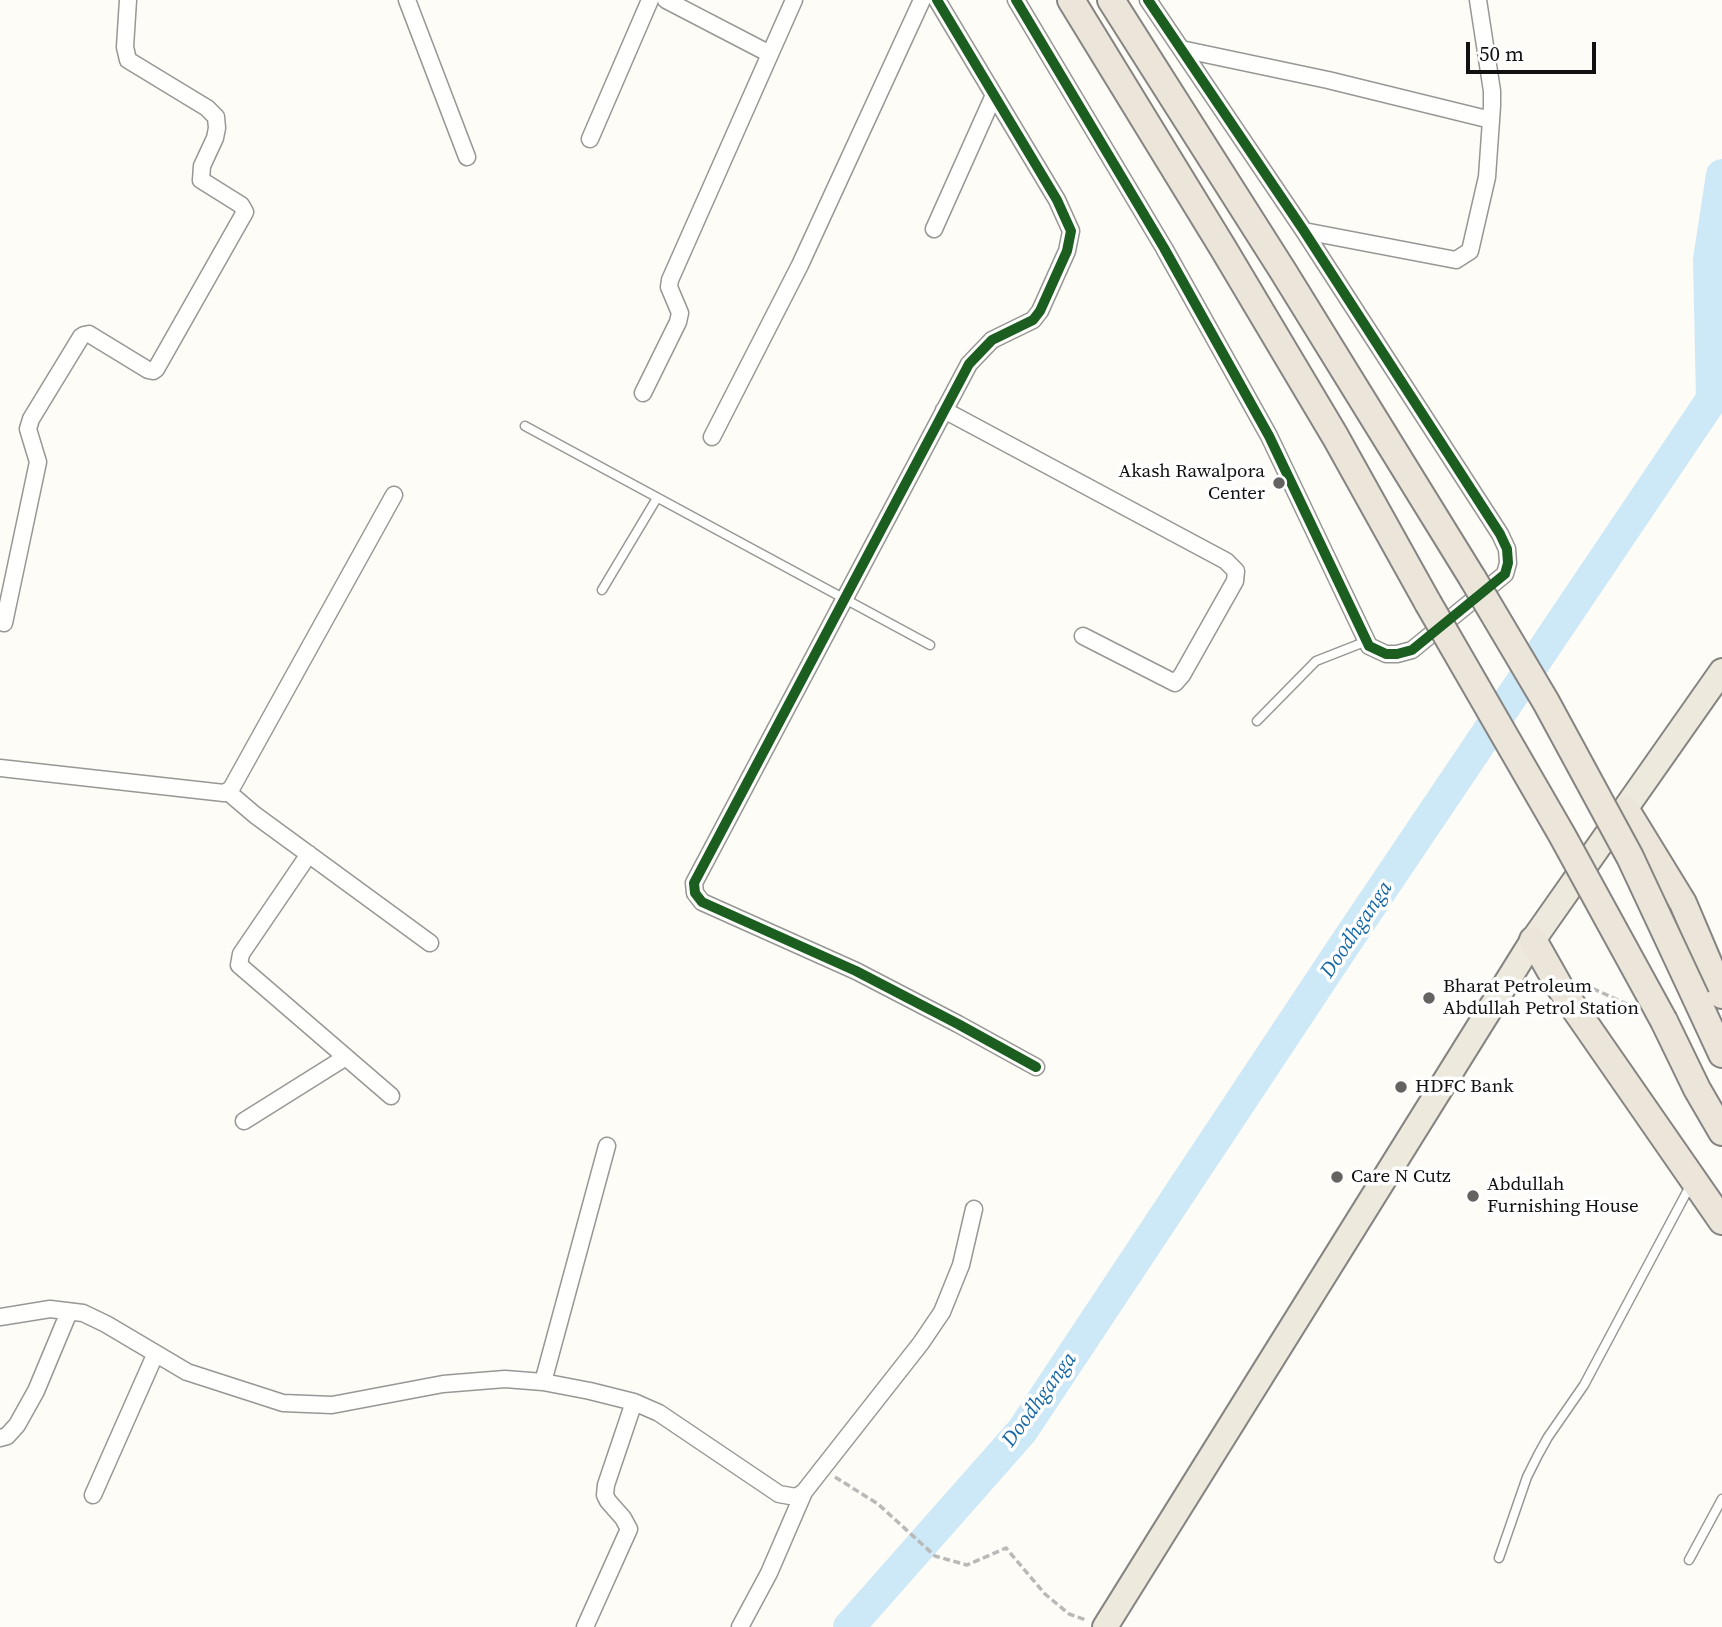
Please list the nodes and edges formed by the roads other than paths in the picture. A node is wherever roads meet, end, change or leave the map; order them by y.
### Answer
1 (128, 0) edge
2 (407, 0) edge
3 (650, 0) edge
4 (666, 0) edge
5 (794, 0) edge
6 (922, 0) edge
7 (937, 0) edge
8 (1016, 0) edge
9 (1071, 0) edge
10 (1111, 0) edge
11 (1148, 0) edge
12 (1478, 0) edge
13 (1181, 49) junction
14 (768, 53) junction
15 (994, 95) junction
16 (1491, 120) junction
17 (590, 139) dead end
18 (467, 157) dead end
19 (933, 229) dead end
20 (1304, 231) junction
21 (643, 393) dead end
22 (944, 410) junction
23 (525, 426) dead end
24 (712, 437) dead end
25 (394, 495) dead end
26 (657, 498) junction
27 (602, 590) dead end
28 (844, 597) junction
29 (4, 623) dead end
30 (1083, 636) dead end
31 (1367, 641) junction
32 (930, 645) dead end
33 (1722, 671) edge
34 (1257, 721) dead end
35 (0, 768) edge
36 (228, 792) junction
37 (1626, 810) junction
38 (309, 854) junction
39 (1533, 940) junction
40 (430, 943) dead end
41 (1709, 996) edge
42 (1722, 1054) edge
43 (346, 1057) junction
44 (1036, 1068) dead end
45 (391, 1096) dead end
46 (244, 1121) dead end
47 (1722, 1132) edge
48 (607, 1146) dead end
49 (1693, 1180) junction
50 (974, 1209) dead end
51 (1722, 1221) edge
52 (69, 1312) junction
53 (0, 1317) edge
54 (155, 1354) junction
55 (543, 1382) junction
56 (634, 1402) junction
57 (0, 1438) edge
58 (804, 1492) junction
59 (93, 1495) dead end
60 (1722, 1499) edge
61 (1499, 1558) dead end
62 (1689, 1560) dead end
63 (584, 1627) edge
64 (740, 1627) edge
65 (1105, 1627) edge

1 - 29 street
2 - 18 street
3 - 17 street
4 - 14 street
5 - 14 street
6 - 24 street
7 - 15 street
8 - 31 street
9 - 47 highway, bridge
10 - 41 highway, bridge
11 - 13 street
12 - 16 street
13 - 16 street
13 - 20 street
14 - 21 street
15 - 19 street
15 - 22 street
16 - 20 street
20 - 31 street
22 - 28 street
22 - 30 street
23 - 26 lane
25 - 36 street
26 - 27 lane
26 - 28 lane
28 - 32 lane
28 - 44 street
31 - 34 lane
33 - 37 main road
35 - 36 street
36 - 38 street
37 - 39 main road
37 - 41 highway
38 - 40 street
38 - 43 street
39 - 49 highway
39 - 65 main road
41 - 42 highway
43 - 45 street
43 - 46 street
48 - 55 street
49 - 51 highway
49 - 61 lane
50 - 58 street
52 - 53 street
52 - 54 street
52 - 57 street
54 - 55 street
54 - 59 street
55 - 56 street
56 - 58 street
56 - 63 street
58 - 64 street
60 - 62 lane

